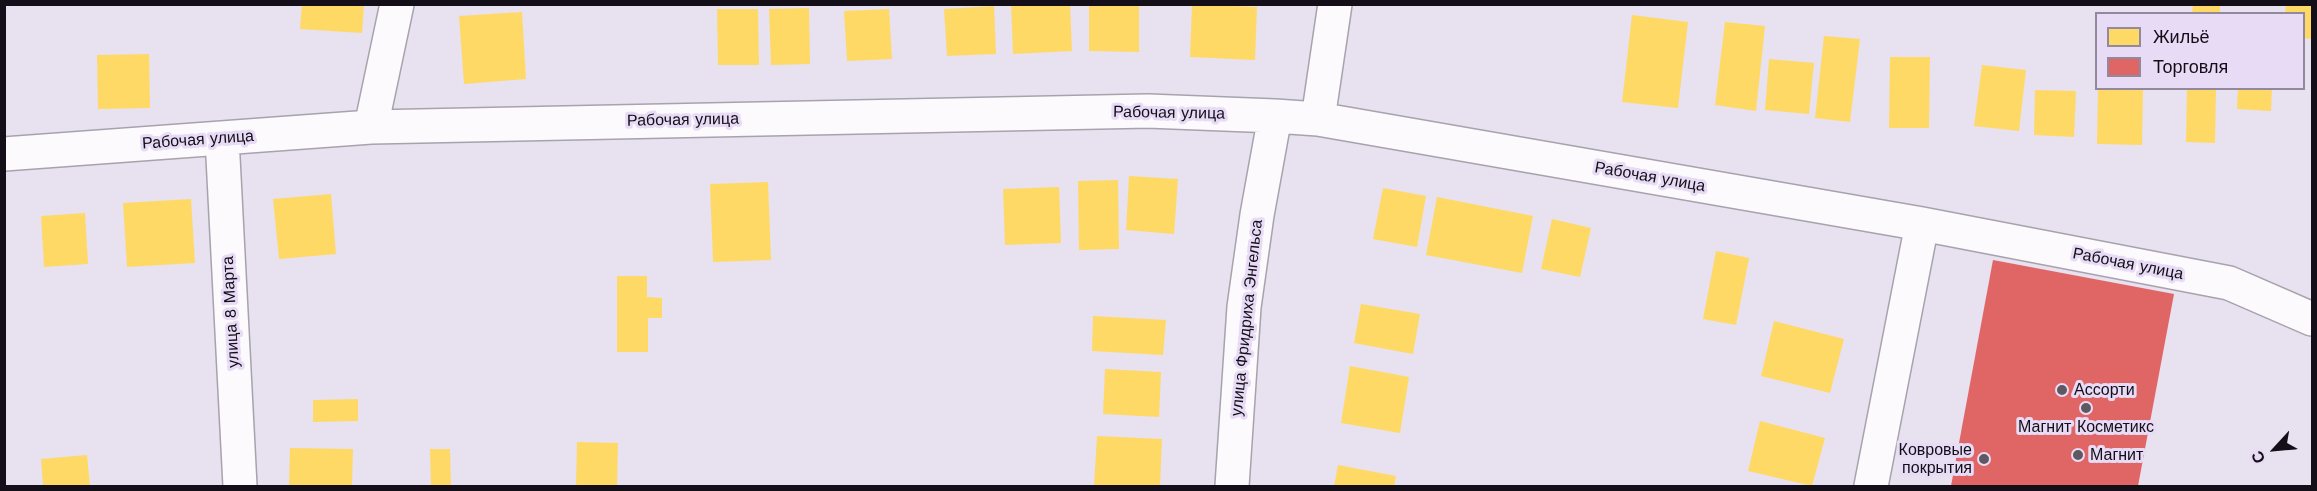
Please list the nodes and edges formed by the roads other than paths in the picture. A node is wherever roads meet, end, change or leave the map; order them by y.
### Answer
1 (397, 4) edge
2 (1335, 4) edge
3 (1275, 116) junction
4 (1318, 119) junction
5 (371, 127) junction
6 (222, 138) junction
7 (4, 154) edge
8 (1922, 224) junction
9 (2313, 319) edge
10 (240, 486) edge
11 (1232, 486) edge
12 (1871, 486) edge

1 - 5 street
2 - 4 street
3 - 4 street, Рабочая улица
3 - 5 street, Рабочая улица
3 - 11 street, улица Фридриха Энгельса
4 - 8 street, Рабочая улица
5 - 6 street, Рабочая улица
6 - 7 street, Рабочая улица
6 - 10 street, улица 8 Марта
8 - 9 street, Рабочая улица
8 - 12 street

